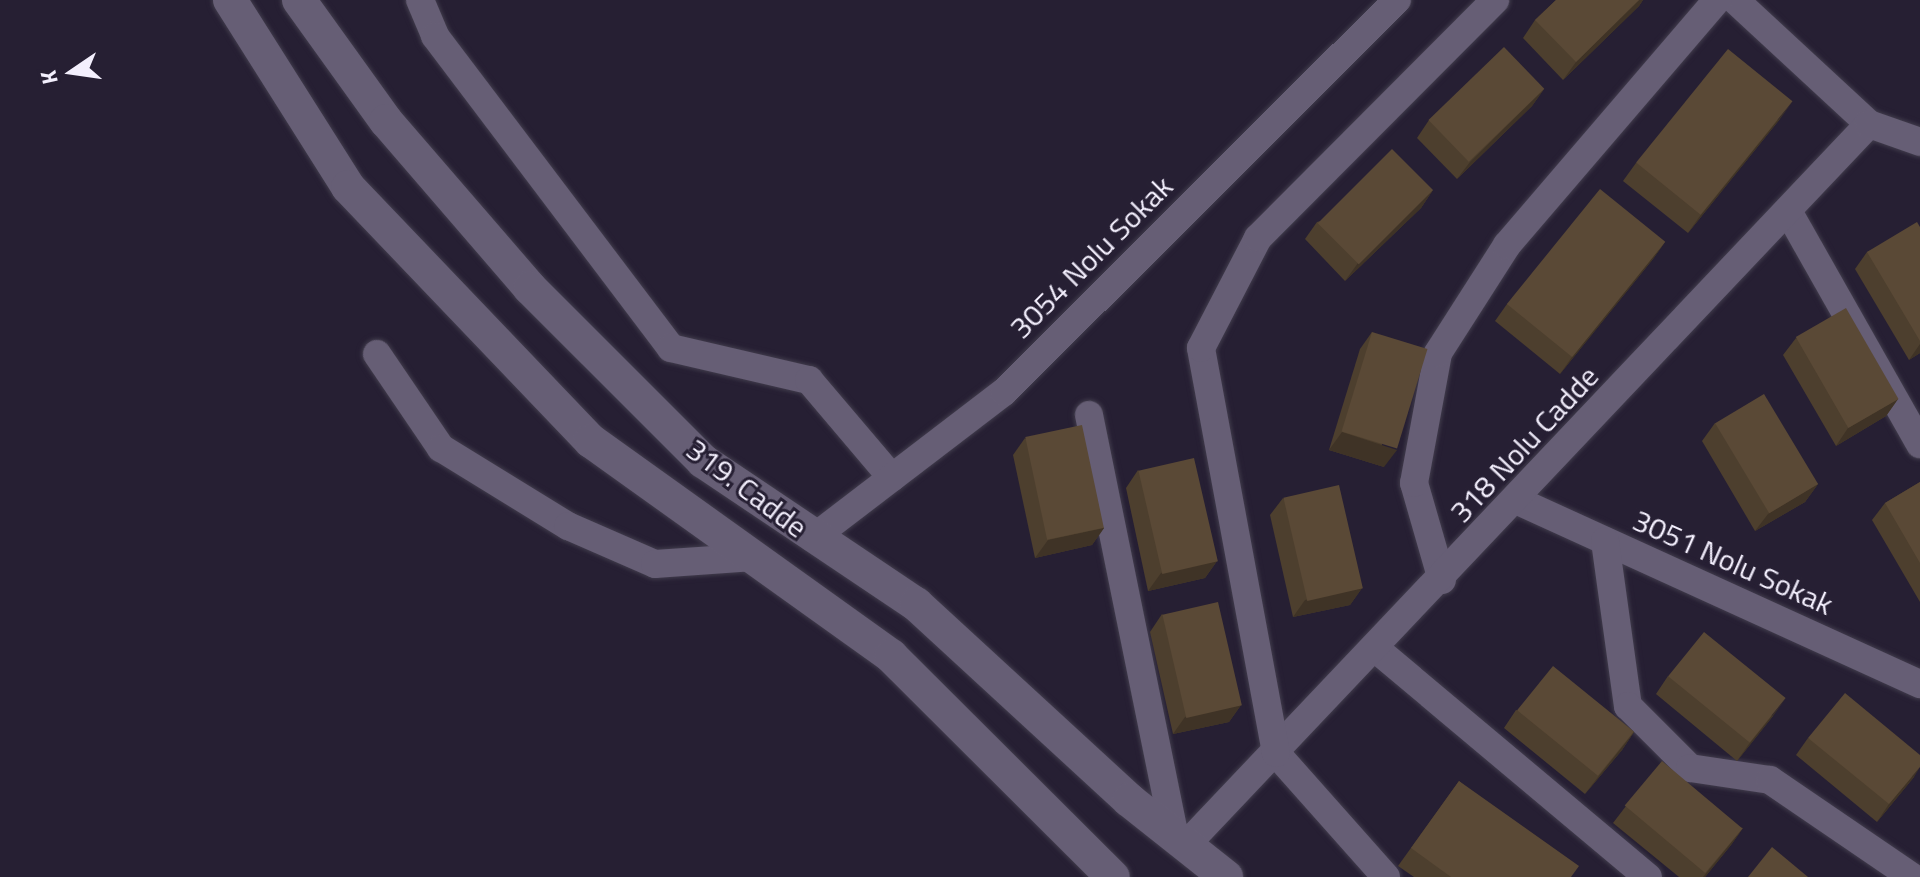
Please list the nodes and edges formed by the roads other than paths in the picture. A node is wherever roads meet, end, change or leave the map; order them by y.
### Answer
1 (230, 0) edge
2 (299, 0) edge
3 (420, 0) edge
4 (1397, 0) edge
5 (1495, 0) edge
6 (1717, 0) edge
7 (1735, 0) edge
8 (1869, 124) junction
9 (1920, 142) edge
10 (1788, 211) junction
11 (377, 354) dead end
12 (1089, 415) dead end
13 (1920, 444) edge
14 (892, 478) junction
15 (1518, 501) junction
16 (813, 538) junction
17 (1605, 541) junction
18 (754, 557) junction
19 (1442, 580) junction
20 (1376, 649) junction
21 (1920, 684) edge
22 (1276, 753) junction
23 (1181, 841) junction
24 (1113, 877) edge
25 (1226, 877) edge
26 (1386, 877) edge
27 (1648, 877) edge
28 (1912, 877) edge

1 - 18 street, 319. Cadde
2 - 16 street, 319. Cadde
3 - 14 street
4 - 14 street, 3054 Nolu Sokak
5 - 22 street
6 - 19 street
7 - 8 street
8 - 9 street
8 - 10 street, 318 Nolu Cadde
10 - 13 street
10 - 15 street, 318 Nolu Cadde
11 - 18 street
12 - 23 street
14 - 16 street, 3054 Nolu Sokak
15 - 17 street, 3051 Nolu Sokak
15 - 19 street, 318 Nolu Cadde
16 - 23 street, 319. Cadde
17 - 21 street, 3051 Nolu Sokak
17 - 28 street
18 - 24 street, 319. Cadde
19 - 20 street, 318 Nolu Cadde
20 - 22 street, 318 Nolu Cadde
20 - 27 street
22 - 23 street, 318 Nolu Cadde
22 - 26 street
23 - 25 street, 319. Cadde

